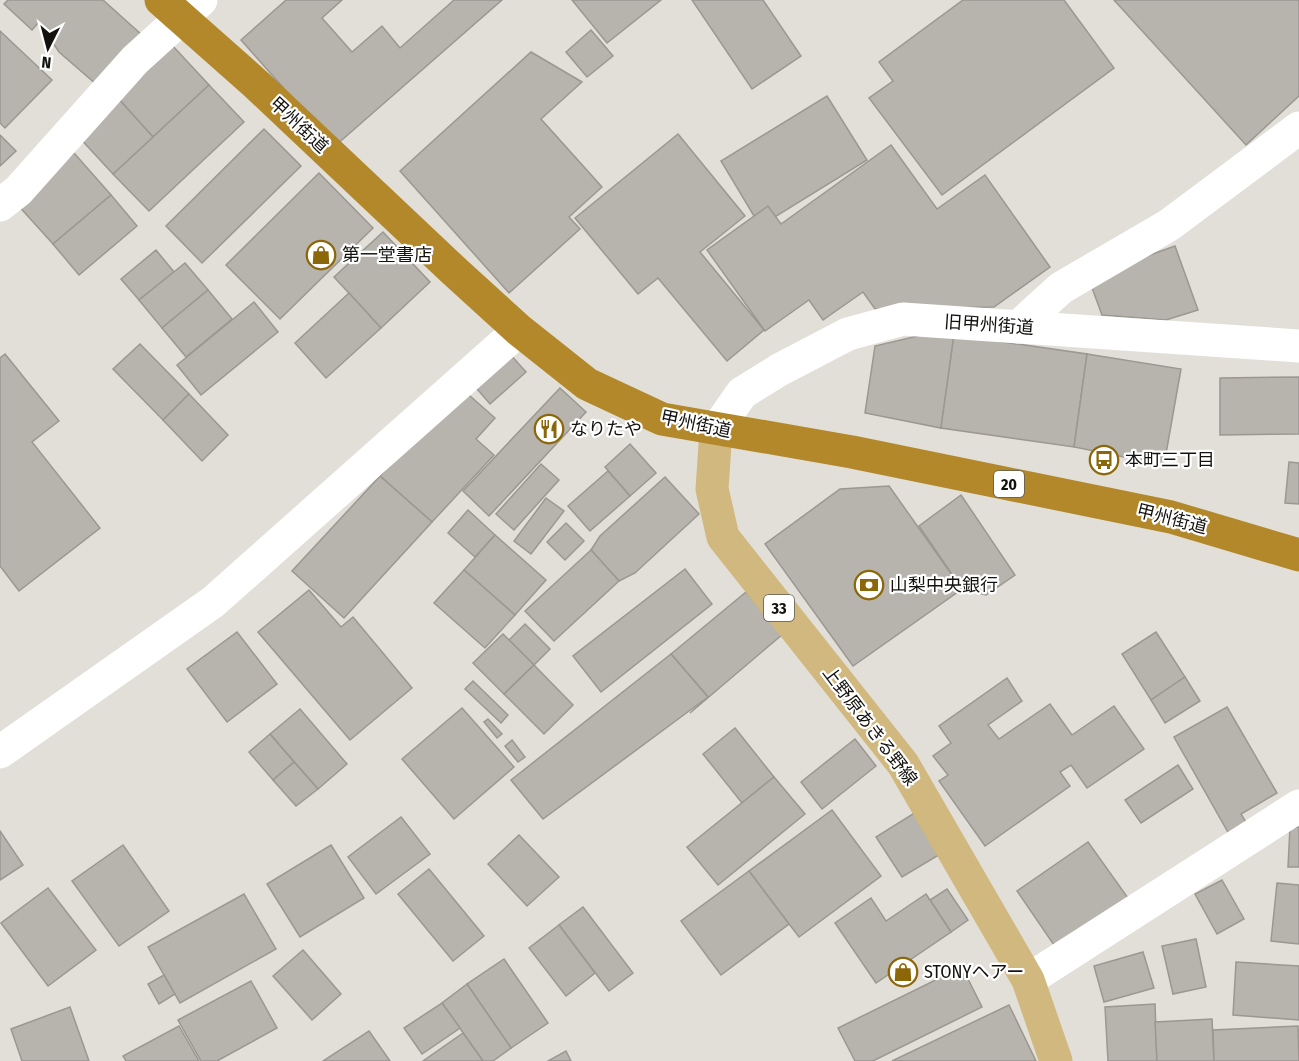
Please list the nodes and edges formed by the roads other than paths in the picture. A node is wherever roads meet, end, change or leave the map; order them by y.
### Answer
1 (182, 6) edge
2 (1299, 128) edge
3 (0, 205) edge
4 (1018, 327) junction
5 (519, 330) junction
6 (1299, 346) edge
7 (716, 430) junction
8 (1299, 555) edge
9 (0, 752) edge
10 (1299, 806) edge
11 (1028, 980) junction
12 (1056, 1061) edge

1 - 3 street
1 - 5 highway, 甲州街道 / 20
2 - 4 street
4 - 6 street, 旧甲州街道
4 - 7 street, 旧甲州街道
5 - 7 highway, 甲州街道 / 20
5 - 9 street
7 - 8 highway, 甲州街道 / 20
7 - 11 main road, 上野原あきる野線 / 33
10 - 11 street
11 - 12 main road, 上野原あきる野線 / 33

